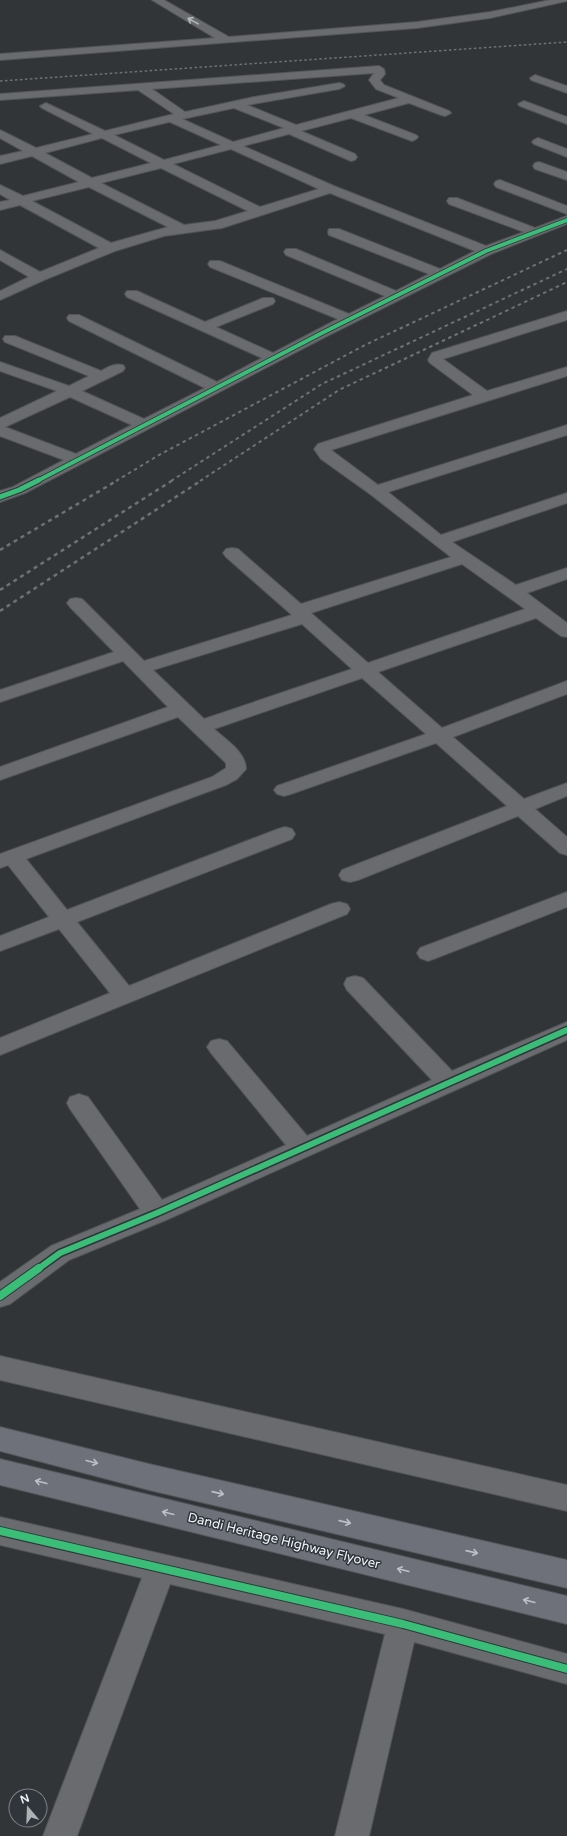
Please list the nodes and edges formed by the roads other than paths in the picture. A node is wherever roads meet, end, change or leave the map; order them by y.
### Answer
1 (157, 0) edge
2 (177, 0) edge
3 (563, 0) edge
4 (244, 38) junction
5 (227, 40) junction
6 (0, 57) edge
7 (535, 78) dead end
8 (374, 80) junction
9 (214, 81) junction
10 (141, 87) junction
11 (567, 90) edge
12 (300, 91) junction
13 (0, 97) edge
14 (236, 98) junction
15 (321, 99) dead end
16 (410, 99) junction
17 (524, 104) dead end
18 (46, 106) dead end
19 (350, 111) junction
20 (444, 113) dead end
21 (184, 116) junction
22 (172, 119) junction
23 (567, 121) edge
24 (292, 129) junction
25 (0, 133) edge
26 (103, 135) junction
27 (412, 137) dead end
28 (538, 142) dead end
29 (231, 145) junction
30 (34, 152) junction
31 (567, 153) edge
32 (351, 157) dead end
33 (0, 160) edge
34 (162, 164) junction
35 (540, 166) dead end
36 (567, 176) edge
37 (91, 183) junction
38 (500, 184) dead end
39 (0, 189) edge
40 (330, 189) junction
41 (22, 200) junction
42 (453, 201) dead end
43 (0, 206) edge
44 (567, 210) edge
45 (260, 212) junction
46 (567, 220) edge
47 (181, 229) junction
48 (334, 232) dead end
49 (535, 232) junction
50 (110, 248) junction
51 (486, 251) junction
52 (291, 252) dead end
53 (0, 254) edge
54 (215, 264) dead end
55 (441, 274) junction
56 (39, 277) junction
57 (132, 294) dead end
58 (0, 296) edge
59 (396, 296) junction
60 (268, 301) dead end
61 (567, 315) edge
62 (74, 318) dead end
63 (350, 319) junction
64 (204, 327) junction
65 (10, 339) dead end
66 (273, 358) junction
67 (0, 366) edge
68 (118, 368) dead end
69 (567, 371) edge
70 (101, 376) junction
71 (216, 388) junction
72 (70, 391) junction
73 (484, 396) junction
74 (0, 424) edge
75 (144, 425) junction
76 (567, 430) edge
77 (0, 431) edge
78 (77, 460) junction
79 (376, 492) junction
80 (0, 497) edge
81 (567, 498) edge
82 (440, 541) junction
83 (232, 553) dead end
84 (464, 558) junction
85 (567, 573) edge
86 (514, 592) junction
87 (76, 603) dead end
88 (538, 611) junction
89 (302, 614) junction
90 (567, 632) edge
91 (134, 661) junction
92 (366, 670) junction
93 (567, 687) edge
94 (0, 696) edge
95 (181, 709) junction
96 (200, 727) junction
97 (438, 736) junction
98 (0, 774) edge
99 (567, 789) edge
100 (284, 790) dead end
101 (520, 808) junction
102 (284, 834) dead end
103 (567, 848) edge
104 (6, 859) edge
105 (350, 875) dead end
106 (567, 899) edge
107 (339, 909) dead end
108 (63, 920) junction
109 (0, 944) edge
110 (428, 953) dead end
111 (355, 984) dead end
112 (125, 996) junction
113 (567, 1030) edge
114 (219, 1046) dead end
115 (0, 1047) edge
116 (449, 1083) junction
117 (79, 1103) dead end
118 (303, 1148) junction
119 (157, 1213) junction
120 (0, 1296) edge
121 (0, 1368) edge
122 (0, 1439) edge
123 (0, 1472) edge
124 (567, 1498) edge
125 (0, 1530) edge
126 (161, 1568) junction
127 (567, 1574) edge
128 (567, 1610) edge
129 (403, 1624) junction
130 (567, 1669) edge
131 (60, 1836) edge
132 (352, 1836) edge

5 -> 1 street
2 - 4 street
3 - 4 street
4 - 5 street
5 - 6 street
7 - 11 street
8 - 9 street
8 - 12 street
8 - 16 street
9 - 10 street
9 - 14 street
10 - 13 street
10 - 21 street
12 - 14 street
12 - 15 street
14 - 21 street
14 - 24 street
16 - 19 street
16 - 20 street
17 - 23 street
18 - 26 street
19 - 24 street
19 - 27 street
21 - 22 street
22 - 26 street
22 - 29 street
24 - 29 street
24 - 32 street
25 - 30 street
26 - 30 street
26 - 34 street
28 - 31 street
29 - 34 street
29 - 40 street
30 - 33 street
30 - 37 street
34 - 37 street
34 - 45 street
35 - 36 street
37 - 41 street
37 - 47 street
38 - 44 street
39 - 41 street
40 - 45 street
40 - 51 street
41 - 43 street
41 - 50 street
42 - 49 street
45 - 47 street
46 - 49 street
47 - 50 street
48 - 55 street
49 - 51 street
50 - 56 street
51 - 55 street
52 - 59 street
53 - 56 street
54 - 63 street
55 - 59 street
56 - 58 street
57 - 64 street
59 - 63 street
60 - 64 street
61 - 73 street
62 - 71 street
63 - 66 street
64 - 66 street
65 - 70 street
66 - 71 street
67 - 72 street
68 - 70 street
69 - 73 street
70 - 72 street
71 - 75 street
72 - 74 street
72 - 75 street
73 - 79 street
75 - 78 street
76 - 79 street
77 - 78 street
78 - 80 street
79 - 82 street
81 - 82 street
82 - 84 street
83 - 89 street
84 - 86 street
84 - 89 street
85 - 86 street
86 - 88 street
87 - 91 street
88 - 90 street
88 - 92 street
89 - 91 street
89 - 92 street
91 - 94 street
91 - 95 street
92 - 96 street
92 - 97 street
93 - 97 street
95 - 96 street
95 - 98 street
96 - 104 street
97 - 100 street
97 - 101 street
99 - 101 street
101 - 103 street
101 - 105 street
102 - 108 street
104 - 108 street
106 - 110 street
107 - 112 street
108 - 109 street
108 - 112 street
111 - 116 street
112 - 115 street
113 - 116 street
114 - 118 street
116 - 118 street
117 - 119 street
118 - 119 street
119 - 120 street
121 - 124 street
122 -> 127 main road
128 -> 123 main road, Dandi Heritage Highway Flyover
125 - 126 street
126 - 129 street
126 - 131 street
129 - 130 street
129 - 132 street

